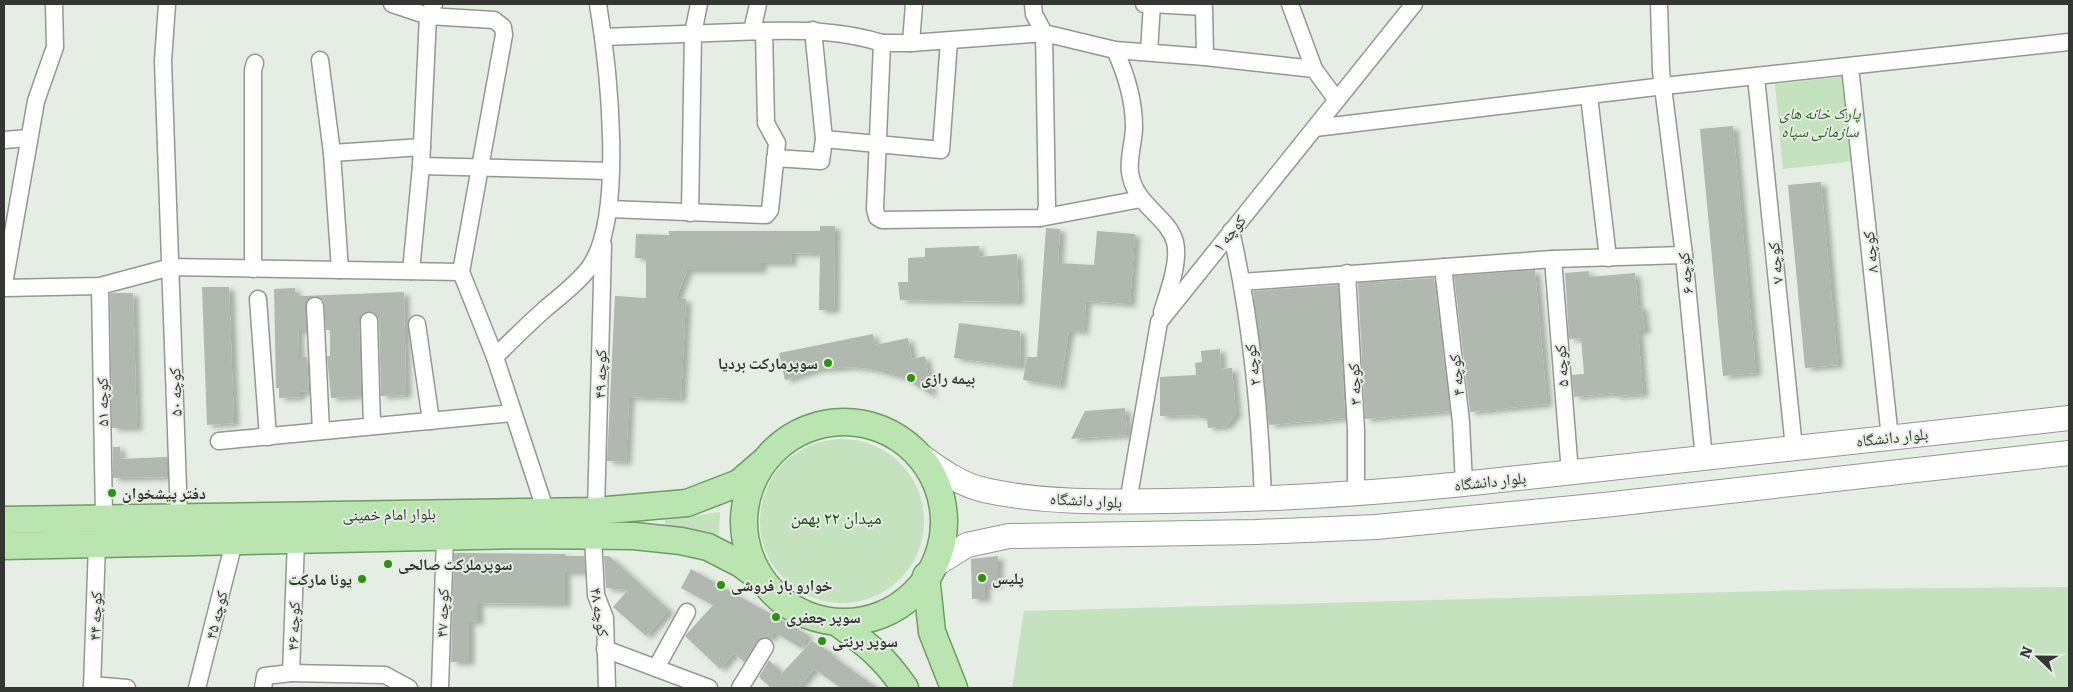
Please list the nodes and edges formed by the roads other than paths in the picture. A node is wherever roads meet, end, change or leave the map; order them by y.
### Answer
1 (54, 4) edge
2 (167, 4) edge
3 (392, 4) edge
4 (598, 4) edge
5 (699, 4) edge
6 (758, 4) edge
7 (914, 4) edge
8 (1033, 4) edge
9 (1144, 4) edge
10 (1152, 4) edge
11 (1290, 4) edge
12 (1414, 4) edge
13 (1659, 4) edge
14 (431, 10) edge
15 (813, 30) junction
16 (758, 31) junction
17 (693, 33) junction
18 (1044, 33) junction
19 (604, 37) junction
20 (949, 41) junction
21 (2069, 42) edge
22 (882, 44) junction
23 (911, 44) junction
24 (1115, 50) junction
25 (1149, 52) junction
26 (1205, 57) junction
27 (320, 60) dead end
28 (255, 63) dead end
29 (1850, 66) junction
30 (1314, 69) junction
31 (1756, 77) junction
32 (1664, 86) junction
33 (1589, 96) junction
34 (1336, 99) junction
35 (1315, 128) junction
36 (28, 138) junction
37 (824, 139) junction
38 (4, 140) edge
39 (878, 143) junction
40 (422, 146) junction
41 (332, 152) junction
42 (775, 158) junction
43 (421, 166) junction
44 (479, 167) junction
45 (610, 171) junction
46 (1140, 200) junction
47 (609, 209) junction
48 (690, 213) junction
49 (1040, 218) junction
50 (1231, 231) junction
51 (603, 238) junction
52 (1684, 255) junction
53 (1608, 258) junction
54 (1554, 259) junction
55 (171, 267) junction
56 (1443, 267) junction
57 (253, 269) junction
58 (340, 270) junction
59 (411, 271) junction
60 (461, 272) junction
61 (1347, 273) junction
62 (1242, 282) junction
63 (4, 284) edge
64 (100, 286) junction
65 (4, 288) edge
66 (258, 299) dead end
67 (315, 306) dead end
68 (369, 321) dead end
69 (1160, 322) junction
70 (417, 324) dead end
71 (494, 356) junction
72 (512, 413) junction
73 (2069, 418) edge
74 (431, 421) junction
75 (372, 426) junction
76 (321, 431) junction
77 (268, 436) junction
78 (1890, 438) junction
79 (219, 441) dead end
80 (1794, 448) junction
81 (2069, 453) edge
82 (918, 454) junction
83 (1704, 460) junction
84 (762, 463) junction
85 (1570, 473) junction
86 (1464, 484) junction
87 (1356, 494) junction
88 (1262, 500) junction
89 (1128, 502) junction
90 (1572, 508) junction
91 (596, 511) junction
92 (546, 512) junction
93 (179, 517) junction
94 (104, 519) junction
95 (4, 520) edge
96 (445, 537) junction
97 (593, 537) junction
98 (296, 541) junction
99 (234, 542) junction
100 (97, 544) junction
101 (4, 546) edge
102 (929, 571) junction
103 (760, 578) junction
104 (687, 612) dead end
105 (836, 622) junction
106 (765, 647) dead end
107 (605, 649) junction
108 (656, 668) junction
109 (291, 673) junction
110 (372, 681) edge
111 (92, 686) edge
112 (605, 686) edge
113 (127, 688) edge
114 (197, 688) edge
115 (263, 688) edge
116 (409, 688) edge
117 (440, 688) edge
118 (710, 688) edge
119 (740, 688) edge
120 (904, 688) edge
121 (954, 688) edge

1 - 36 street
2 - 55 street, کوچه ۵۰
3 - 14 street
4 - 19 street
5 - 17 street
6 - 16 street
7 - 23 street
8 - 18 street
9 - 10 street
10 - 25 street
10 - 26 street
11 - 30 street
12 - 34 street, کوچه ۱
13 - 32 street, کوچه ۶
14 - 40 street
14 - 44 street
15 - 16 street
15 - 22 street
15 - 37 street
16 - 17 street
16 - 42 street
17 - 19 street
17 - 48 street
18 - 20 street
18 - 24 street
18 - 49 street
19 - 45 street
20 - 23 street
20 - 39 street
21 - 29 street
22 - 23 street
22 - 39 street
24 - 25 street
24 - 46 street
25 - 26 street
26 - 30 street
27 - 41 street
28 - 57 street
29 - 31 street
29 - 78 street, کوچه ۸
30 - 34 street
31 - 32 street
31 - 80 street, کوچه ۷
32 - 33 street
32 - 52 street, کوچه ۶
33 - 35 street
33 - 53 street
34 - 35 street, کوچه ۱
35 - 50 street, کوچه ۱
36 - 38 street
36 - 63 street
37 - 39 street
37 - 42 street
39 - 49 street
40 - 41 street
40 - 43 street
41 - 58 street
42 - 48 street
43 - 44 street
43 - 59 street
44 - 45 street
44 - 60 street
45 - 47 street
46 - 49 street
46 - 69 street
47 - 48 street
47 - 51 street
50 - 62 street, کوچه ۲
50 - 69 street, کوچه ۱
51 - 71 street
51 - 91 street, کوچه ۴۹
52 - 53 street
52 - 83 street, کوچه ۶
53 - 54 street
54 - 56 street
54 - 85 street, کوچه ۵
55 - 57 street
55 - 64 street
55 - 93 street, کوچه ۵۰
56 - 61 street
56 - 86 street, کوچه ۴
57 - 58 street
58 - 59 street
59 - 60 street
60 - 71 street
61 - 62 street
61 - 87 street, کوچه ۳
62 - 88 street, کوچه ۲
64 - 65 street
64 - 94 street, کوچه ۵۱
66 - 77 street
67 - 76 street
68 - 75 street
69 - 89 street, کوچه ۱
70 - 74 street
71 - 72 street
72 - 74 street
72 - 92 street
73 - 78 main road, بلوار دانشگاه
74 - 75 street
75 - 76 street
76 - 77 street
77 - 79 street
78 - 80 main road, بلوار دانشگاه
80 - 83 main road, بلوار دانشگاه
81 - 90 main road, بلوار دانشگاه
82 - 84 main road
82 - 89 main road, بلوار دانشگاه
82 - 102 main road
83 - 85 main road, بلوار دانشگاه
84 - 91 main road, بلوار امام خمینی
84 - 103 main road
85 - 86 main road, بلوار دانشگاه
85 - 90 main road
86 - 87 main road, بلوار دانشگاه
87 - 88 main road, بلوار دانشگاه
88 - 89 main road, بلوار دانشگاه
90 - 102 main road, بلوار دانشگاه
91 - 92 main road, بلوار امام خمینی
92 - 93 main road, بلوار امام خمینی
93 - 94 main road, بلوار امام خمینی
94 - 95 main road, بلوار امام خمینی
96 - 97 main road, بلوار امام خمینی
96 - 98 main road, بلوار امام خمینی
96 - 117 street, کوچه ۴۷
97 - 103 main road, بلوار امام خمینی
97 - 107 street, کوچه ۴۸
98 - 99 main road, بلوار امام خمینی
98 - 109 street, کوچه ۴۶
99 - 100 main road, بلوار امام خمینی
99 - 114 street, کوچه ۴۵
100 - 101 main road, بلوار امام خمینی
100 - 111 street, کوچه ۴۴
102 - 105 main road
102 - 121 main road
103 - 105 main road
104 - 108 street
105 - 120 main road
106 - 119 street
107 - 108 street
107 - 112 street, کوچه ۴۸
108 - 118 street
109 - 110 street
109 - 115 street, کوچه ۴۶
110 - 116 street
111 - 113 street

